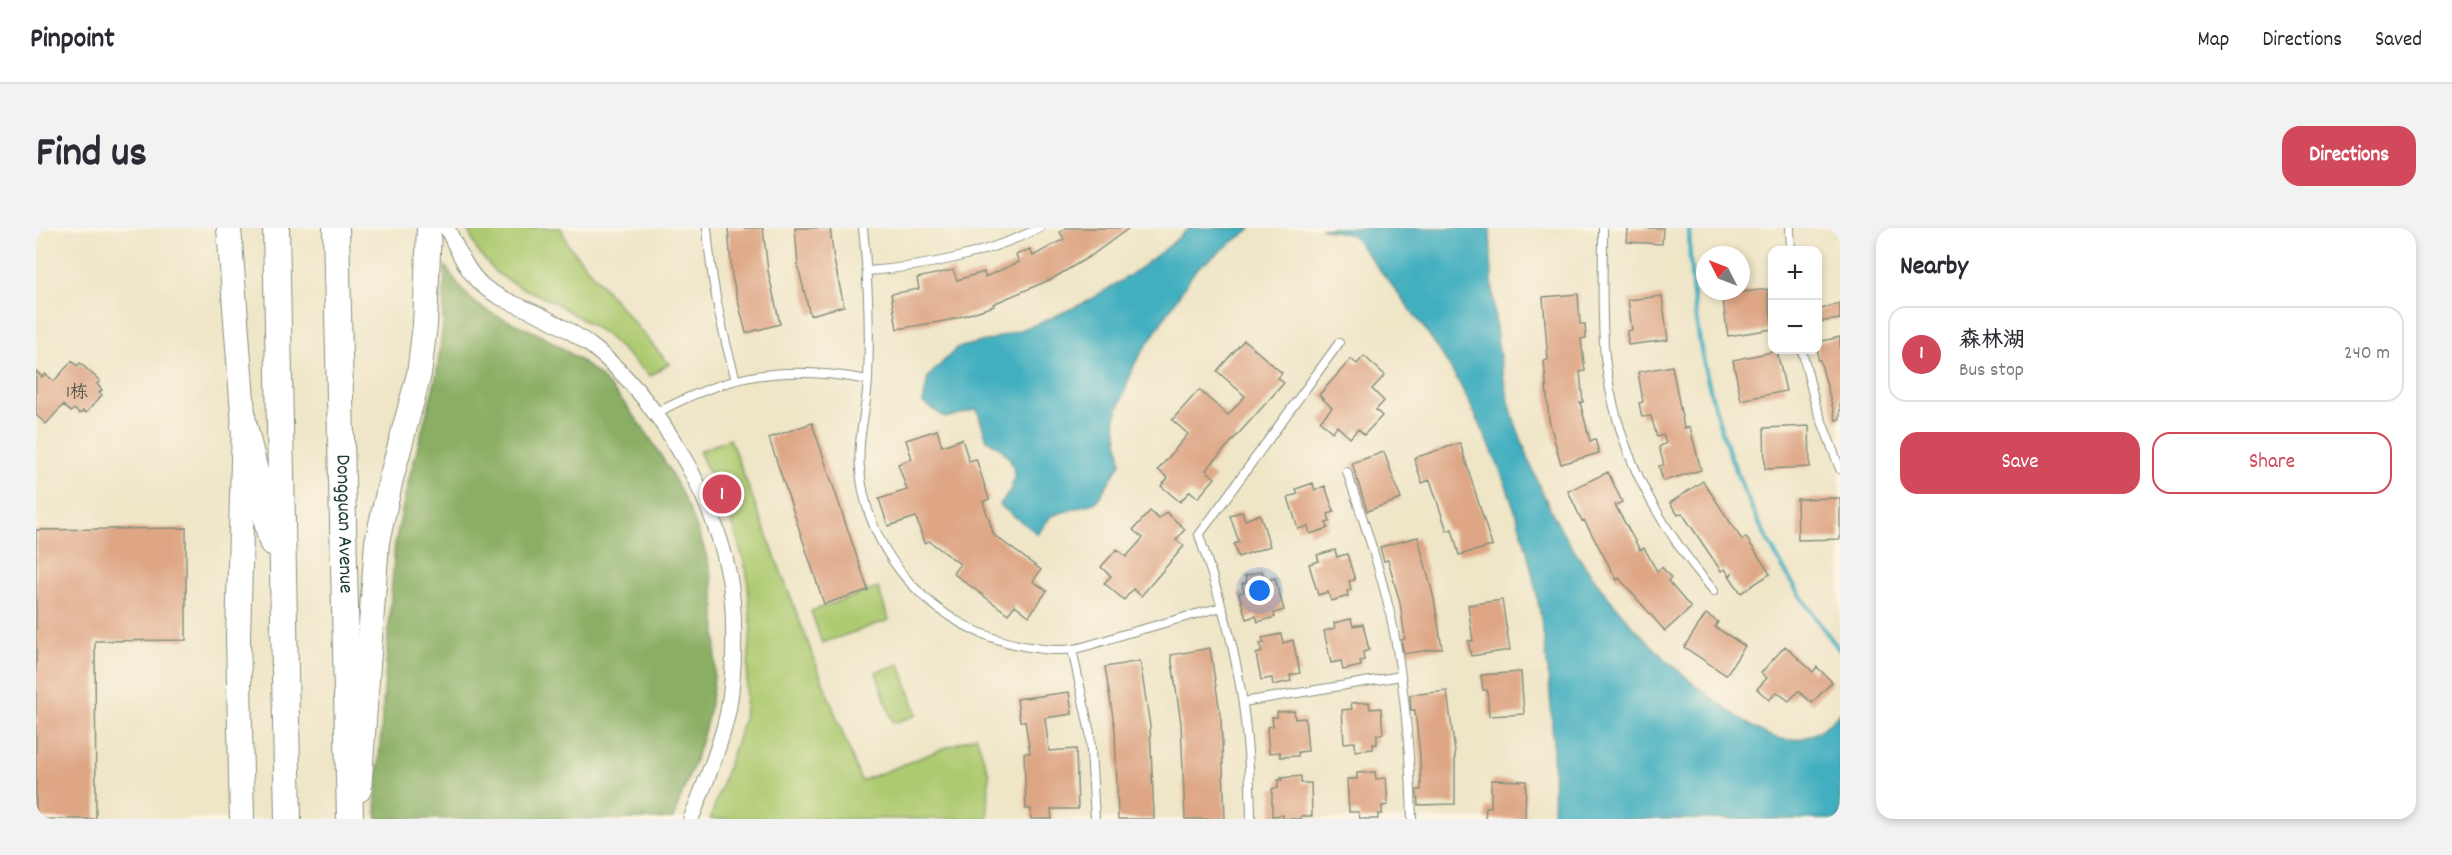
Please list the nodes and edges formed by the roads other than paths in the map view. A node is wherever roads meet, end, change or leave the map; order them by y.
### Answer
1 (229, 228) edge
2 (276, 228) edge
3 (336, 228) edge
4 (429, 228) edge
5 (447, 228) edge
6 (707, 228) edge
7 (862, 228) edge
8 (1040, 228) edge
9 (1603, 228) edge
10 (1790, 228) edge
11 (1791, 246) edge
12 (868, 271) junction
13 (1339, 343) dead end
14 (1803, 354) edge
15 (736, 380) junction
16 (868, 380) junction
17 (655, 414) junction
18 (244, 426) junction
19 (1840, 469) edge
20 (1347, 472) dead end
21 (283, 591) junction
22 (1714, 591) dead end
23 (1222, 607) junction
24 (1072, 650) junction
25 (1401, 676) junction
26 (1243, 702) junction
27 (242, 819) edge
28 (288, 819) edge
29 (350, 819) edge
30 (357, 819) edge
31 (692, 819) edge
32 (1095, 819) edge
33 (1251, 819) edge
34 (1412, 819) edge

1 - 18 main road
2 - 21 highway
3 - 29 highway, Dongguan Avenue
4 - 30 main road
5 - 17 street
6 - 15 lane
7 - 12 lane
8 - 12 lane
9 - 22 lane
10 - 11 lane
12 - 16 lane
13 - 23 lane
14 - 19 lane
15 - 16 lane
15 - 17 lane
16 - 24 lane
17 - 31 street
18 - 21 highway
18 - 27 main road
20 - 25 lane
21 - 28 highway
23 - 24 lane
23 - 26 lane
24 - 32 lane
25 - 26 lane
25 - 34 lane
26 - 33 lane

